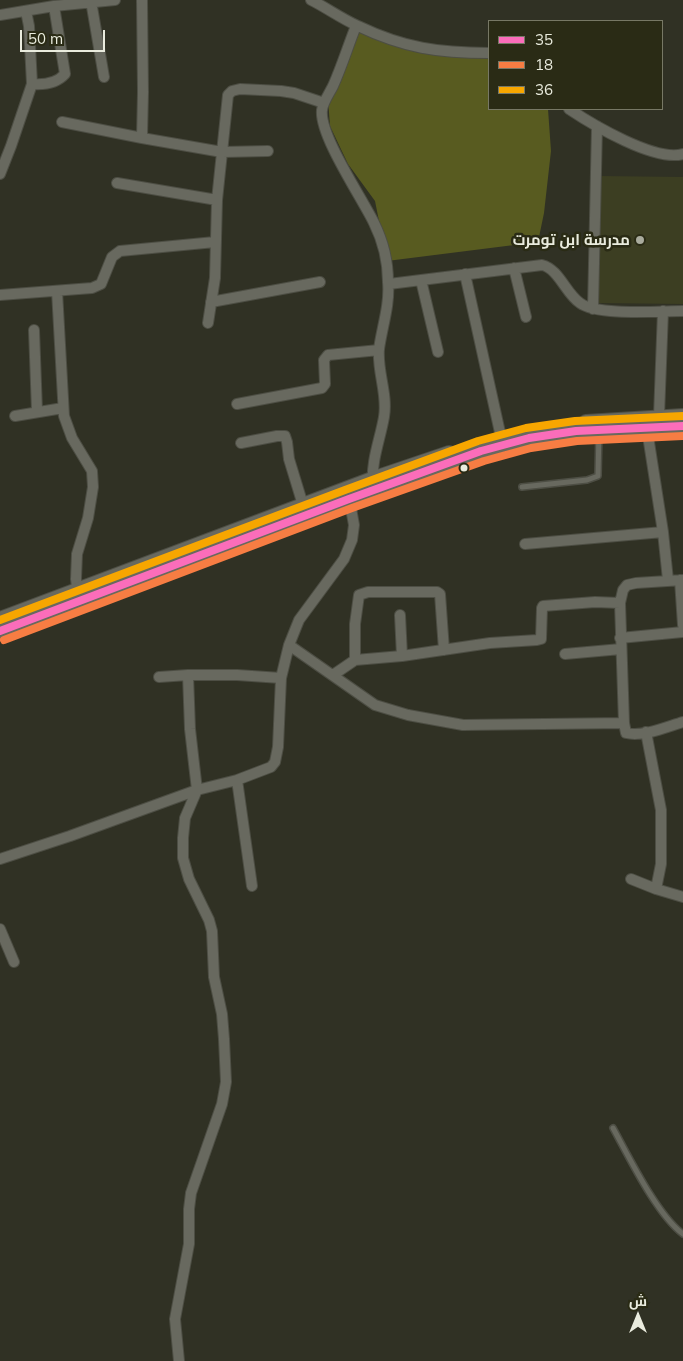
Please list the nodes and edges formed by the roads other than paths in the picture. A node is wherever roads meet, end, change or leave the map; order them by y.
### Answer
1 (115, 0) edge
2 (142, 0) edge
3 (311, 0) edge
4 (91, 1) junction
5 (54, 6) junction
6 (26, 11) junction
7 (0, 16) edge
8 (356, 26) junction
9 (488, 53) edge
10 (104, 77) dead end
11 (32, 84) junction
12 (324, 103) junction
13 (571, 110) edge
14 (62, 122) dead end
15 (597, 126) junction
16 (142, 138) junction
17 (268, 151) dead end
18 (222, 152) junction
19 (683, 154) edge
20 (0, 174) edge
21 (117, 183) dead end
22 (217, 200) junction
23 (215, 242) junction
24 (514, 268) junction
25 (465, 274) junction
26 (421, 280) junction
27 (320, 282) dead end
28 (389, 284) junction
29 (57, 291) junction
30 (0, 295) edge
31 (212, 302) junction
32 (593, 309) junction
33 (663, 311) junction
34 (683, 312) edge
35 (526, 317) dead end
36 (208, 323) dead end
37 (34, 330) dead end
38 (379, 350) junction
39 (438, 352) dead end
40 (237, 404) dead end
41 (63, 408) junction
42 (37, 411) junction
43 (15, 416) dead end
44 (683, 416) edge
45 (651, 420) junction
46 (683, 426) edge
47 (599, 430) junction
48 (501, 437) junction
49 (241, 443) dead end
50 (373, 485) junction
51 (522, 486) dead end
52 (348, 494) junction
53 (303, 505) junction
54 (663, 532) junction
55 (525, 544) dead end
56 (668, 580) junction
57 (682, 580) edge
58 (78, 596) junction
59 (620, 603) junction
60 (400, 615) dead end
61 (0, 619) edge
62 (683, 624) edge
63 (0, 632) edge
64 (683, 632) edge
65 (620, 638) junction
66 (289, 645) junction
67 (621, 649) junction
68 (444, 650) junction
69 (565, 654) dead end
70 (402, 656) junction
71 (355, 660) junction
72 (188, 675) junction
73 (334, 675) junction
74 (159, 677) dead end
75 (281, 678) junction
76 (683, 722) edge
77 (624, 723) junction
78 (646, 732) junction
79 (237, 780) junction
80 (197, 790) junction
81 (0, 859) edge
82 (631, 879) dead end
83 (252, 886) dead end
84 (656, 889) junction
85 (683, 897) edge
86 (0, 929) edge
87 (14, 962) dead end
88 (613, 1128) dead end
89 (683, 1234) edge
90 (179, 1361) edge

1 - 4 street
2 - 16 street
3 - 8 street
4 - 5 street
4 - 10 street
5 - 6 street
5 - 11 street
6 - 7 street
6 - 11 street
8 - 9 street
8 - 12 street
11 - 20 street
12 - 18 street
12 - 28 street
13 - 15 street
14 - 16 street
15 - 19 street
15 - 32 street
16 - 18 street
17 - 18 street
18 - 22 street
21 - 22 street
22 - 23 street
23 - 29 street
23 - 31 street
24 - 25 street
24 - 32 street
24 - 35 street
25 - 26 street
25 - 48 street
26 - 28 street
26 - 39 street
27 - 31 street
28 - 38 street
29 - 30 street
29 - 41 street
31 - 36 street
32 - 33 street
33 - 34 street
33 - 45 street
37 - 42 street
38 - 40 street
38 - 50 street
41 - 42 street
41 - 58 street
42 - 43 street
44 - 45 main road
45 - 46 main road
45 - 47 main road
45 - 48 main road
45 - 54 street
47 - 50 main road
47 - 51 lane
48 - 50 main road
49 - 53 street
50 - 52 main road
52 - 53 main road
52 - 58 main road
52 - 66 street
53 - 58 main road
54 - 55 street
54 - 56 street
56 - 57 street
56 - 59 street
57 - 62 street
58 - 61 main road
58 - 63 main road
59 - 65 street
59 - 68 street
60 - 70 street
64 - 65 street
65 - 67 street
66 - 73 street
66 - 75 street
67 - 69 street
67 - 77 street
68 - 70 street
68 - 71 street
70 - 71 street
71 - 73 street
72 - 74 street
72 - 75 street
72 - 80 street
73 - 77 street
75 - 79 street
76 - 78 street
77 - 78 street
78 - 84 street
79 - 80 street
79 - 83 street
80 - 81 street
80 - 90 street
82 - 84 street
84 - 85 street
86 - 87 street
88 - 89 lane

